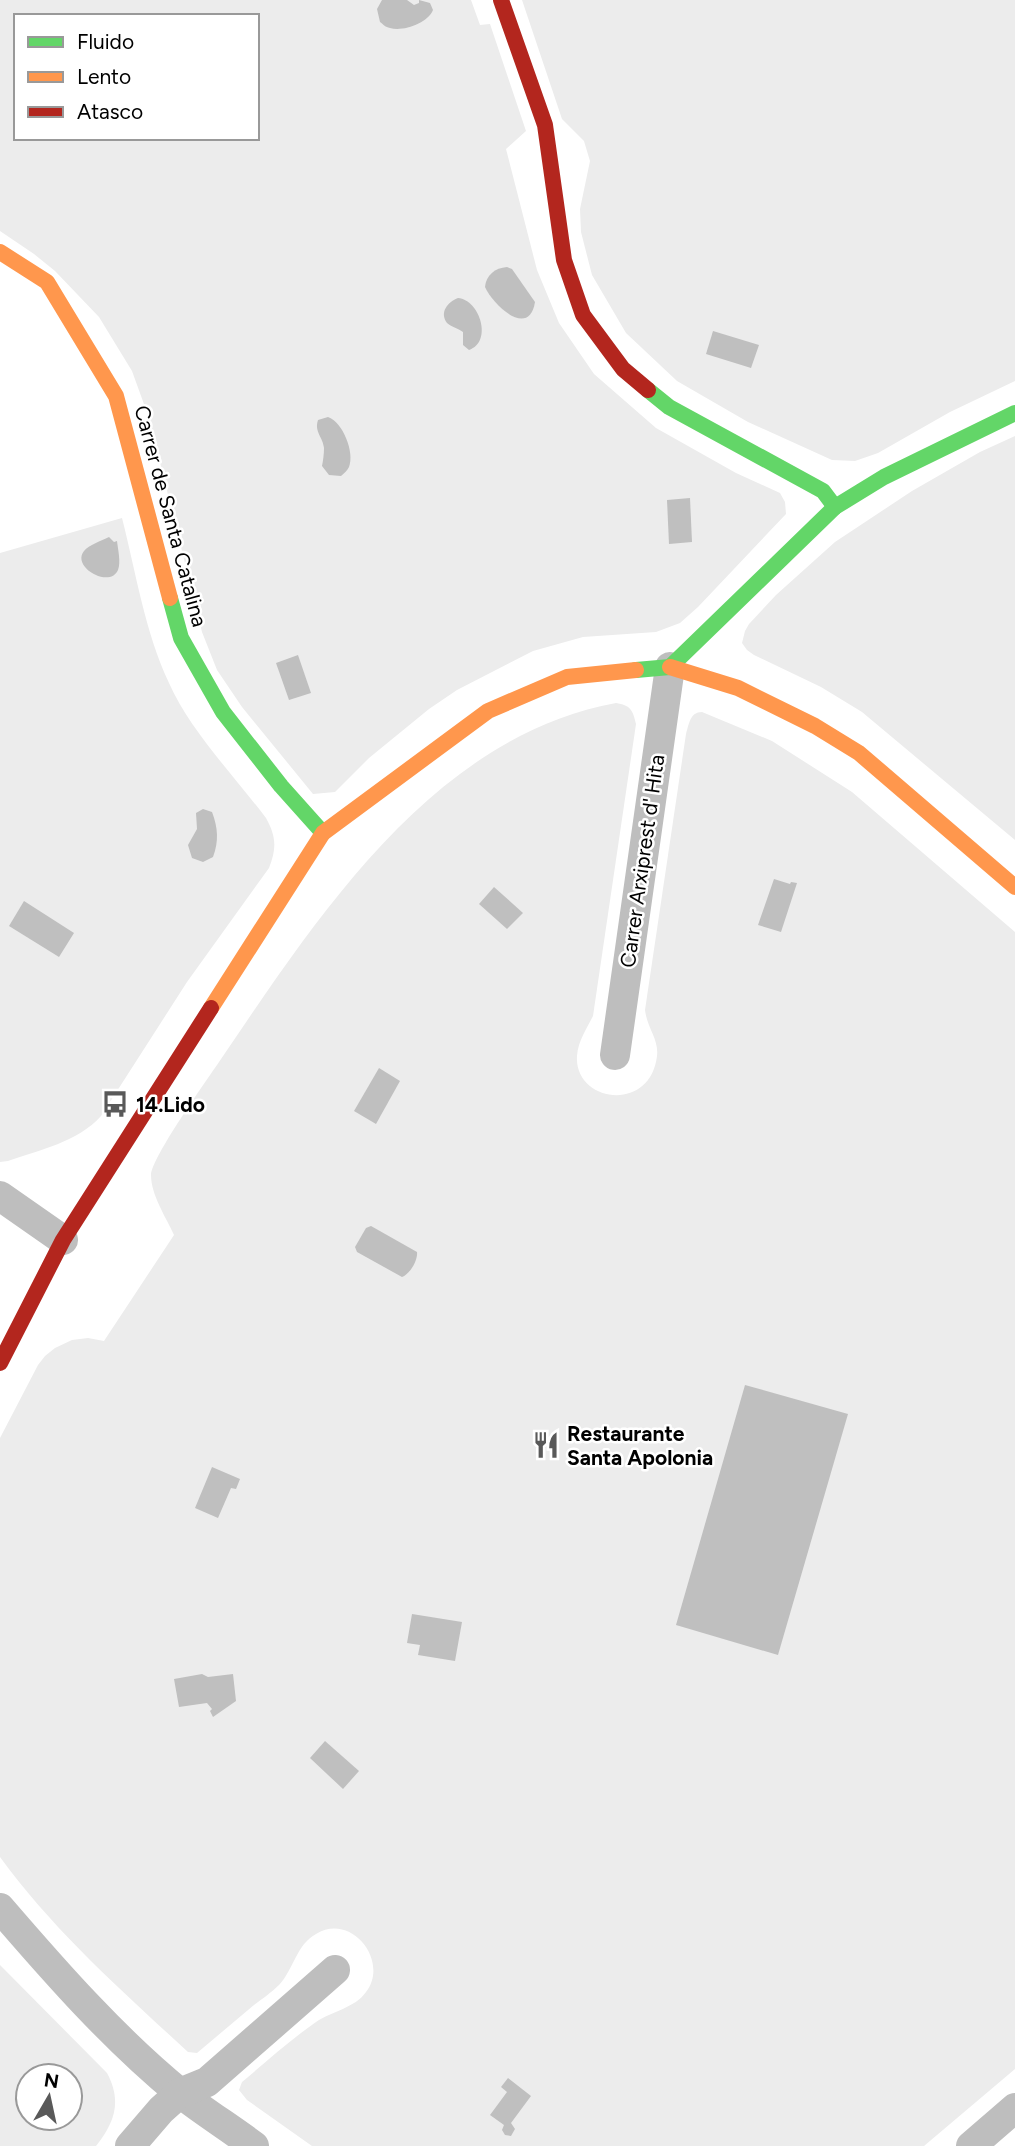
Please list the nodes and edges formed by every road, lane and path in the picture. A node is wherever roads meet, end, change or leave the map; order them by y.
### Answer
1 (500, 0) edge
2 (0, 252) edge
3 (1015, 412) edge
4 (835, 507) junction
5 (670, 667) junction
6 (323, 833) junction
7 (1015, 887) edge
8 (615, 1055) dead end
9 (0, 1196) edge
10 (63, 1240) junction
11 (0, 1363) edge
12 (0, 1909) edge
13 (335, 1970) dead end
14 (180, 2093) junction
15 (1015, 2108) edge
16 (130, 2146) edge
17 (254, 2146) edge
18 (971, 2146) edge

1 - 4 street
2 - 6 street, Carrer de Santa Catalina
3 - 4 street
4 - 5 street
5 - 6 street
5 - 7 street
5 - 8 street, Carrer Arxiprest d' Hita
6 - 10 street
9 - 10 street
10 - 11 street
12 - 14 street
13 - 14 street
14 - 16 street
14 - 17 street
15 - 18 street

